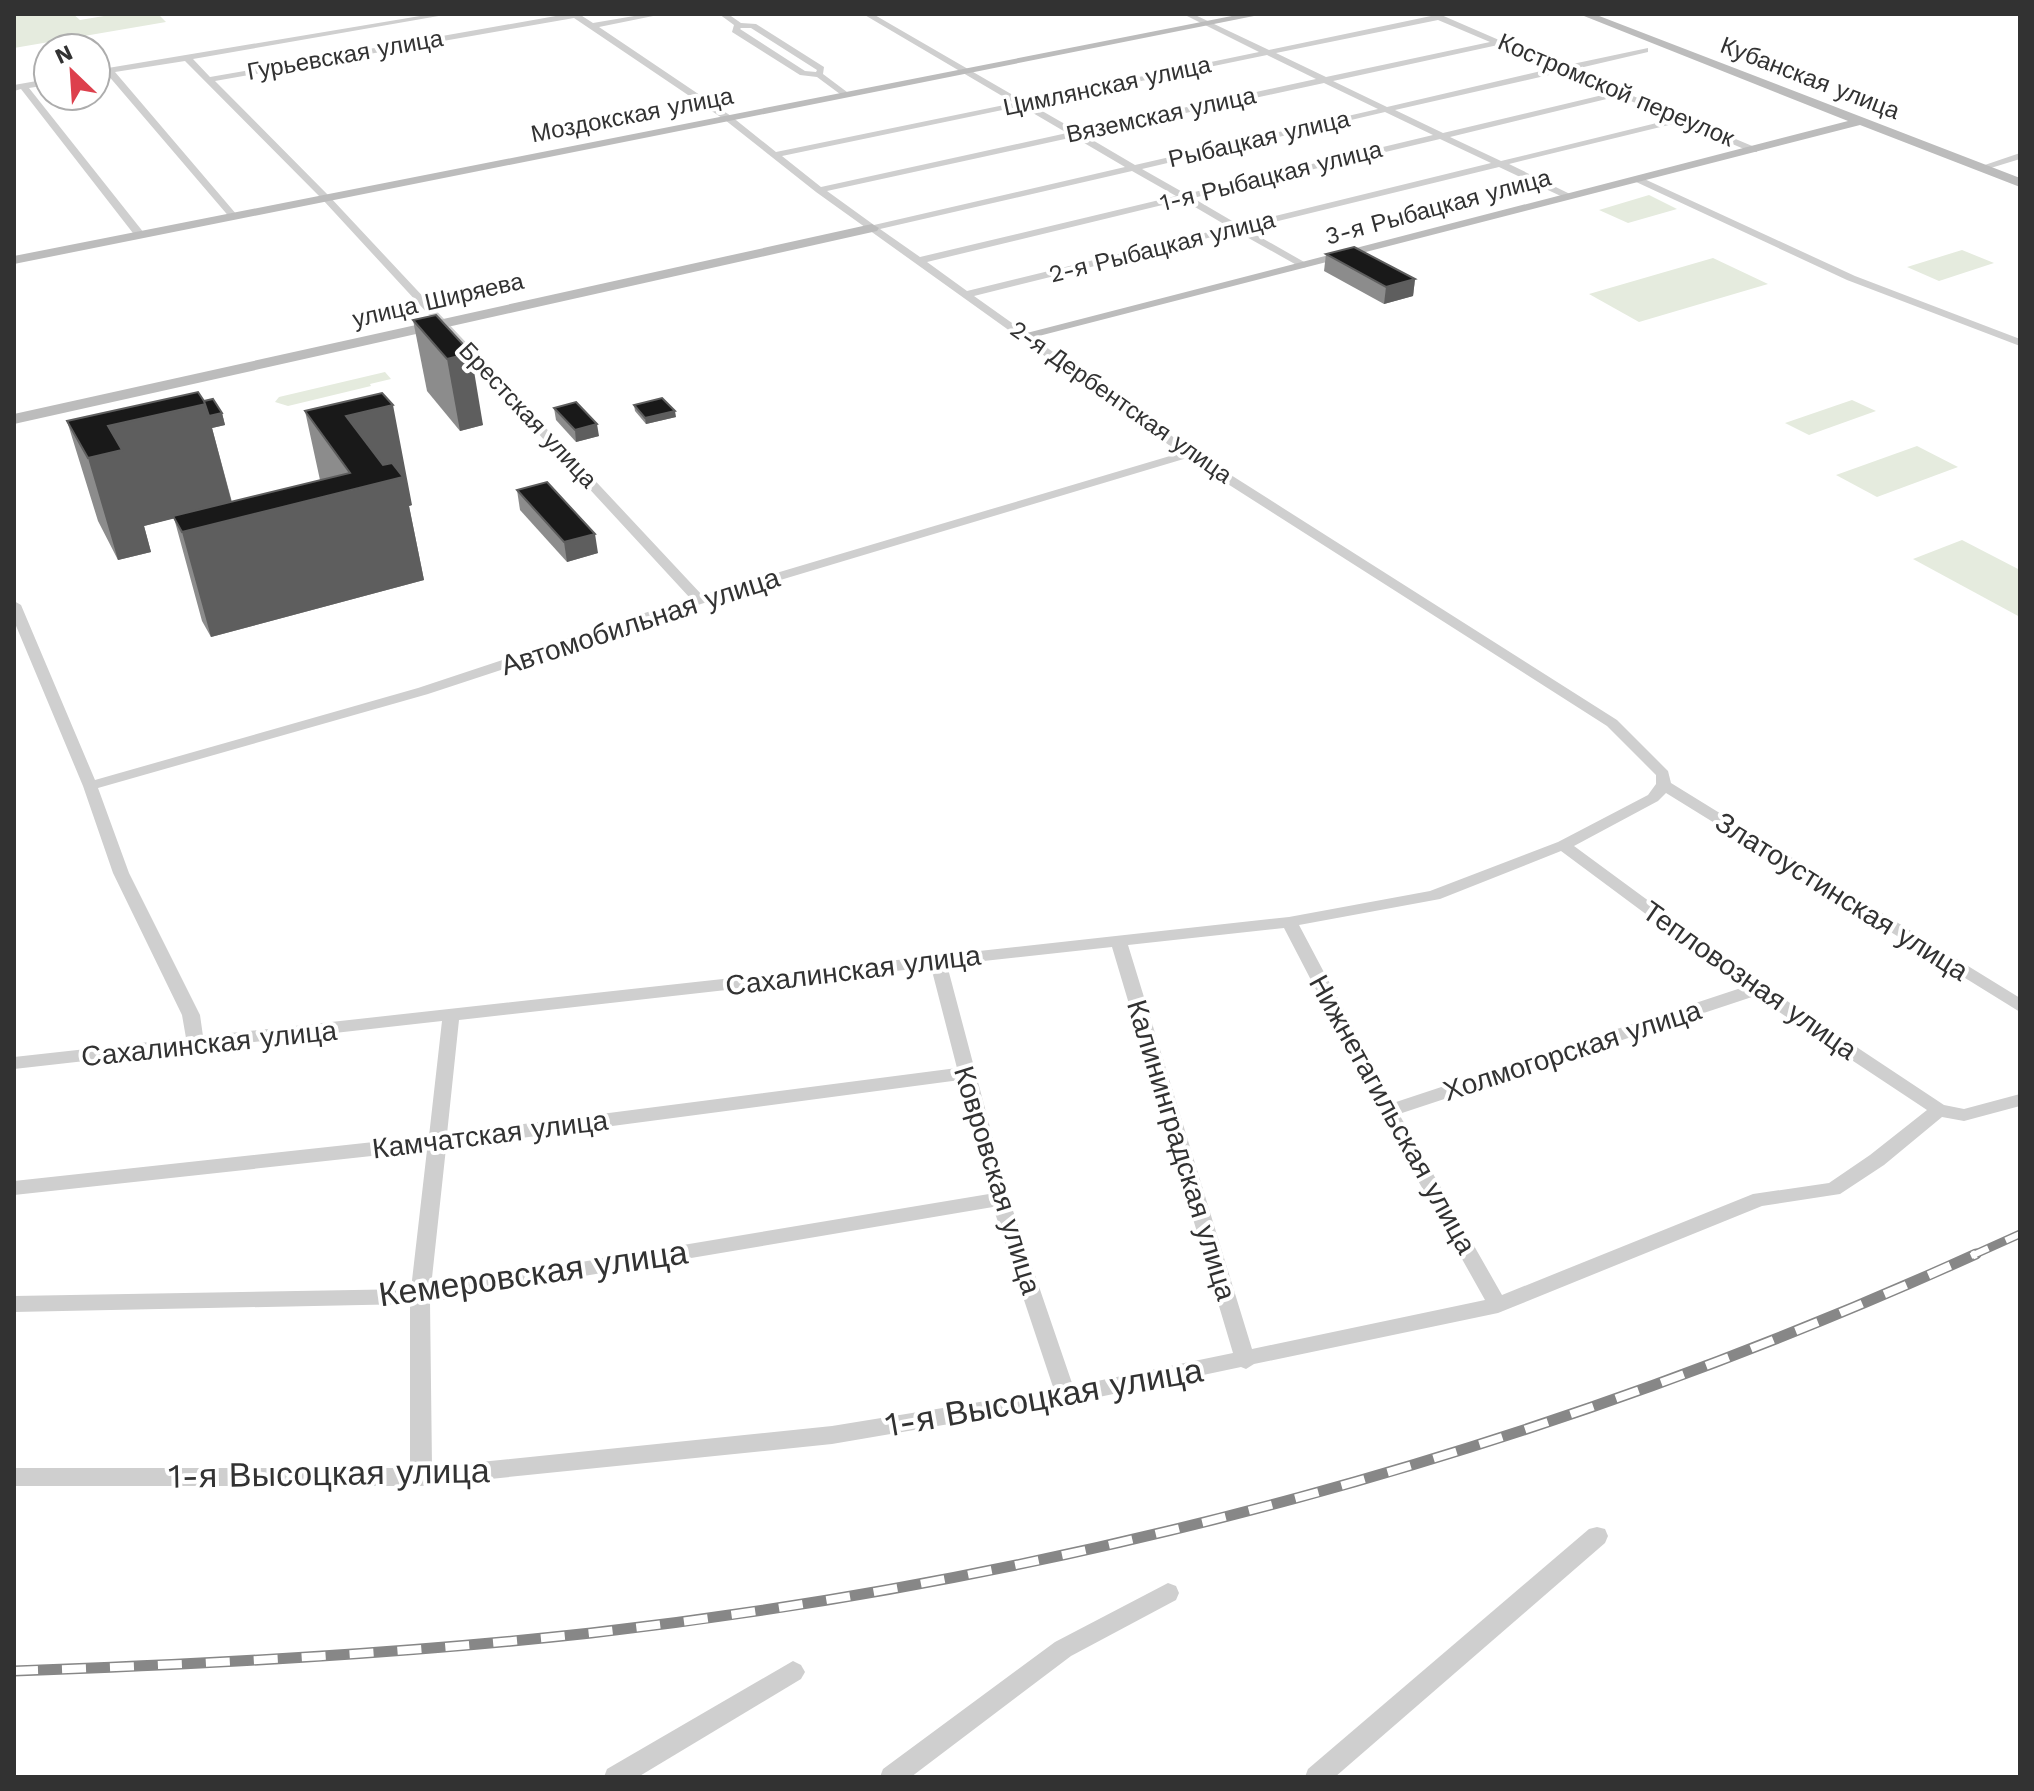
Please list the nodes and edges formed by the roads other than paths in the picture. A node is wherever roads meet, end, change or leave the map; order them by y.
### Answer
1 (446, 14) edge
2 (659, 14) edge
3 (723, 14) edge
4 (867, 14) edge
5 (1187, 14) edge
6 (1259, 14) edge
7 (1584, 14) edge
8 (575, 15) edge
9 (1436, 16) edge
10 (1209, 24) junction
11 (592, 26) junction
12 (1504, 41) junction
13 (1645, 50) dead end
14 (1267, 51) junction
15 (188, 59) junction
16 (1565, 69) junction
17 (112, 71) edge
18 (966, 71) junction
19 (112, 75) edge
20 (211, 79) junction
21 (1328, 79) junction
22 (18, 87) edge
23 (1621, 93) junction
24 (847, 95) junction
25 (1019, 104) junction
26 (1387, 108) junction
27 (728, 118) junction
28 (1683, 119) junction
29 (1861, 121) junction
30 (1443, 133) junction
31 (1071, 134) junction
32 (1754, 150) junction
33 (774, 155) junction
34 (2020, 156) edge
35 (1504, 163) junction
36 (1131, 168) junction
37 (1981, 168) junction
38 (1637, 179) junction
39 (2020, 183) edge
40 (819, 190) junction
41 (1567, 196) junction
42 (326, 198) junction
43 (1184, 198) junction
44 (234, 217) junction
45 (872, 228) junction
46 (1237, 229) junction
47 (140, 235) junction
48 (14, 260) edge
49 (922, 260) junction
50 (1302, 265) junction
51 (968, 294) junction
52 (442, 322) junction
53 (1026, 335) junction
54 (2020, 343) edge
55 (14, 419) edge
56 (1189, 454) junction
57 (699, 600) junction
58 (14, 605) edge
59 (1664, 785) junction
60 (90, 786) junction
61 (1563, 845) junction
62 (1289, 922) junction
63 (1118, 940) junction
64 (938, 961) junction
65 (1757, 989) junction
66 (2020, 1006) edge
67 (451, 1017) junction
68 (196, 1044) junction
69 (14, 1063) edge
70 (965, 1073) junction
71 (2020, 1100) edge
72 (1939, 1110) junction
73 (1388, 1111) junction
74 (438, 1142) junction
75 (14, 1188) edge
76 (1000, 1199) junction
77 (420, 1296) junction
78 (14, 1304) edge
79 (1498, 1305) junction
80 (1246, 1361) junction
81 (1066, 1396) junction
82 (14, 1477) edge
83 (421, 1477) junction
84 (1597, 1536) dead end
85 (1168, 1593) dead end
86 (793, 1672) dead end
87 (616, 1777) edge
88 (892, 1777) edge
89 (1317, 1777) edge

1 - 15 street
2 - 11 street
3 - 24 street
4 - 18 street
5 - 10 street
6 - 10 main road, Моздокская улица
7 - 29 main road, Кубанская улица
8 - 11 street, 2-я Дербентская улица
8 - 20 street, Гурьевская улица
9 - 12 street, Костромской переулок
9 - 14 street, Цимлянская улица
10 - 14 street
10 - 18 main road, Моздокская улица
11 - 27 street, 2-я Дербентская улица
12 - 16 street, Костромской переулок
12 - 21 street, Вяземская улица
13 - 16 street, Рыбацкая улица
14 - 21 street
14 - 25 street, Цимлянская улица
15 - 17 street
15 - 20 street, Брестская улица
16 - 23 street, Костромской переулок
16 - 26 street, Рыбацкая улица
18 - 24 main road, Моздокская улица
18 - 25 street
19 - 44 street
20 - 42 street, Брестская улица
21 - 26 street
21 - 31 street, Вяземская улица
22 - 47 street
23 - 28 street, Костромской переулок
23 - 30 street, 1-я Рыбацкая улица
24 - 27 main road, Моздокская улица
25 - 31 street
25 - 33 street, Цимлянская улица
26 - 30 street
26 - 36 street, Рыбацкая улица
27 - 33 street, 2-я Дербентская улица
27 - 42 main road, Моздокская улица
28 - 32 street, Костромской переулок
28 - 35 street, 2-я Рыбацкая улица
29 - 32 main road, 3-я Рыбацкая улица
29 - 37 main road, Кубанская улица
30 - 35 street
30 - 43 street, 1-я Рыбацкая улица
31 - 36 street
31 - 40 street, Вяземская улица
32 - 38 main road, 3-я Рыбацкая улица
33 - 40 street, 2-я Дербентская улица
34 - 37 street
35 - 41 street
35 - 46 street, 2-я Рыбацкая улица
36 - 43 street
36 - 45 street, Рыбацкая улица
37 - 39 main road, Кубанская улица
38 - 41 main road, 3-я Рыбацкая улица
38 - 54 street
40 - 45 street, 2-я Дербентская улица
41 - 50 main road, 3-я Рыбацкая улица
42 - 44 main road, Моздокская улица
42 - 52 street, Брестская улица
43 - 46 street
43 - 49 street, 1-я Рыбацкая улица
44 - 47 main road, Моздокская улица
45 - 49 street, 2-я Дербентская улица
45 - 52 main road, улица Ширяева
46 - 50 street
46 - 51 street, 2-я Рыбацкая улица
47 - 48 main road, Моздокская улица
49 - 51 street, 2-я Дербентская улица
50 - 53 main road, 3-я Рыбацкая улица
51 - 53 street, 2-я Дербентская улица
52 - 55 main road, улица Ширяева
52 - 57 street, Брестская улица
53 - 56 street, 2-я Дербентская улица
56 - 57 street, Автомобильная улица
56 - 59 street, 2-я Дербентская улица
57 - 60 street, Автомобильная улица
58 - 60 street
59 - 61 street, Сахалинская улица
59 - 66 street, Златоустинская улица
60 - 68 street
61 - 62 street, Сахалинская улица
61 - 65 street, Тепловозная улица
62 - 63 street, Сахалинская улица
62 - 73 street, Нижнетагильская улица
63 - 64 street, Сахалинская улица
63 - 80 street, Калининградская улица
64 - 67 street, Сахалинская улица
64 - 70 street, Ковровская улица
65 - 72 street, Тепловозная улица
65 - 73 street, Холмогорская улица
67 - 68 street, Сахалинская улица
67 - 74 street
68 - 69 street, Сахалинская улица
70 - 74 street, Камчатская улица
70 - 76 street, Ковровская улица
71 - 72 street
72 - 79 street, 1-я Высоцкая улица
73 - 79 street, Нижнетагильская улица
74 - 75 street, Камчатская улица
74 - 77 street
76 - 77 street, Кемеровская улица
76 - 81 street, Ковровская улица
77 - 78 street, Кемеровская улица
77 - 83 street
79 - 80 street, 1-я Высоцкая улица
80 - 81 street, 1-я Высоцкая улица
81 - 83 street, 1-я Высоцкая улица
82 - 83 street, 1-я Высоцкая улица
84 - 89 street
85 - 88 street
86 - 87 street

